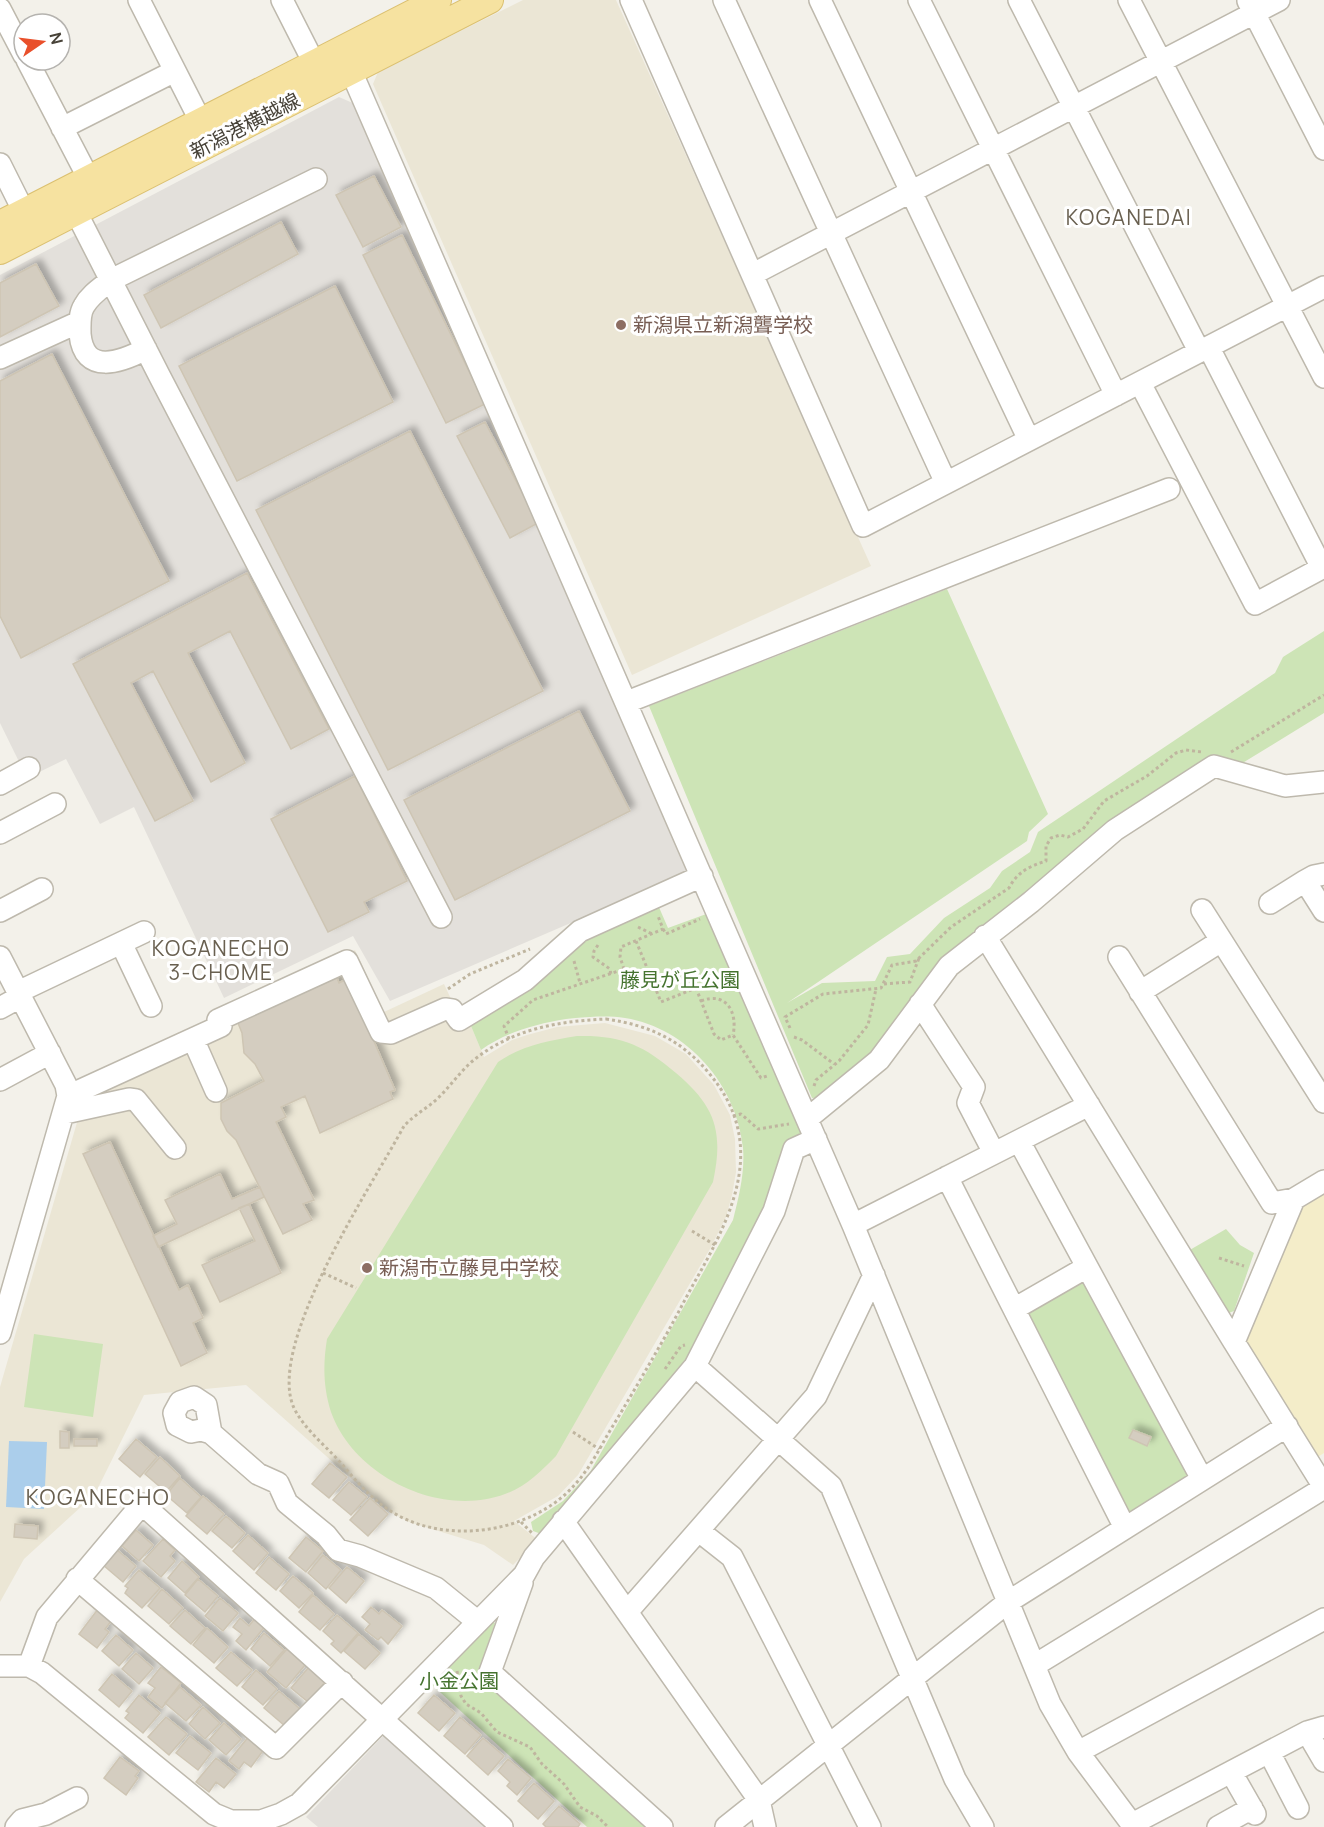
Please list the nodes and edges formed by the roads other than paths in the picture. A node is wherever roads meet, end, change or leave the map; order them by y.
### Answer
1 (139, 0) edge
2 (282, 0) edge
3 (490, 0) edge
4 (631, 0) edge
5 (724, 0) edge
6 (820, 0) edge
7 (919, 0) edge
8 (1019, 0) edge
9 (1129, 0) edge
10 (1279, 0) edge
11 (429, 2) edge
12 (1251, 6) edge
13 (0, 9) edge
14 (12, 32) edge
15 (1160, 61) junction
16 (314, 63) junction
17 (175, 70) junction
18 (351, 71) junction
19 (33, 72) edge
20 (1073, 105) junction
21 (201, 122) junction
22 (62, 128) junction
23 (992, 149) junction
24 (1324, 149) edge
25 (0, 164) edge
26 (316, 178) dead end
27 (89, 179) junction
28 (909, 190) junction
29 (24, 212) junction
30 (76, 212) junction
31 (0, 224) edge
32 (830, 232) junction
33 (0, 251) edge
34 (753, 274) junction
35 (111, 280) junction
36 (1324, 287) edge
37 (1288, 306) junction
38 (79, 322) junction
39 (1204, 349) junction
40 (146, 350) junction
41 (0, 358) edge
42 (1324, 377) edge
43 (1140, 382) junction
44 (1116, 395) junction
45 (1029, 440) junction
46 (946, 483) junction
47 (1168, 489) dead end
48 (627, 702) junction
49 (29, 768) dead end
50 (1324, 782) edge
51 (0, 783) edge
52 (55, 804) dead end
53 (0, 833) edge
54 (702, 876) junction
55 (1315, 878) edge
56 (42, 889) dead end
57 (1270, 903) dead end
58 (1202, 910) dead end
59 (0, 911) edge
60 (1324, 911) edge
61 (441, 917) dead end
62 (144, 932) dead end
63 (985, 936) junction
64 (1221, 941) junction
65 (121, 943) junction
66 (0, 957) edge
67 (1119, 957) dead end
68 (1140, 992) junction
69 (19, 995) junction
70 (920, 1004) junction
71 (151, 1006) dead end
72 (0, 1008) edge
73 (193, 1039) junction
74 (50, 1053) junction
75 (0, 1080) edge
76 (216, 1091) dead end
77 (1324, 1102) edge
78 (66, 1104) junction
79 (1089, 1105) junction
80 (801, 1122) junction
81 (816, 1139) junction
82 (1019, 1141) junction
83 (175, 1148) dead end
84 (994, 1153) junction
85 (947, 1178) junction
86 (1324, 1181) edge
87 (1294, 1199) junction
88 (853, 1225) junction
89 (1087, 1267) junction
90 (874, 1275) junction
91 (1014, 1309) junction
92 (0, 1333) edge
93 (1234, 1342) junction
94 (695, 1366) junction
95 (1287, 1426) junction
96 (211, 1433) dead end
97 (778, 1437) junction
98 (1202, 1479) junction
99 (1324, 1488) edge
100 (563, 1521) junction
101 (1124, 1526) junction
102 (699, 1531) junction
103 (524, 1575) junction
104 (77, 1579) junction
105 (1008, 1602) junction
106 (627, 1612) junction
107 (1324, 1619) edge
108 (478, 1622) junction
109 (1035, 1665) junction
110 (0, 1666) edge
111 (29, 1666) junction
112 (910, 1678) junction
113 (342, 1682) junction
114 (381, 1719) junction
115 (1316, 1729) edge
116 (827, 1744) junction
117 (1078, 1752) junction
118 (1269, 1752) junction
119 (1324, 1761) edge
120 (1231, 1772) junction
121 (77, 1798) dead end
122 (759, 1800) junction
123 (1298, 1808) dead end
124 (261, 1824) edge
125 (1133, 1826) edge
126 (16, 1827) edge
127 (502, 1827) edge
128 (662, 1827) edge
129 (726, 1827) edge
130 (765, 1827) edge
131 (870, 1827) edge
132 (983, 1827) edge
133 (1218, 1827) edge

1 - 17 street
2 - 16 street
3 - 18 main road, 新潟港横越線
4 - 34 street
5 - 32 street
6 - 28 street
7 - 23 street
8 - 20 street
9 - 15 street
10 - 12 street
11 - 16 main road, 新潟港横越線
12 - 15 street
12 - 24 street
13 - 14 street
15 - 20 street
15 - 37 street
16 - 21 main road, 新潟港横越線
17 - 21 street
17 - 22 street
18 - 30 main road, 新潟港横越線
18 - 48 street
19 - 22 street
20 - 23 street
20 - 39 street
21 - 27 main road, 新潟港横越線
22 - 27 street
23 - 28 street
23 - 44 street
25 - 29 street
26 - 35 street
27 - 29 main road, 新潟港横越線
28 - 32 street
28 - 45 street
29 - 31 main road, 新潟港横越線
30 - 33 main road, 新潟港横越線
30 - 35 street
32 - 34 street
32 - 46 street
34 - 46 street
35 - 38 street
35 - 40 street
36 - 37 street
37 - 39 street
37 - 42 street
38 - 40 street
38 - 41 street
39 - 43 street
39 - 43 street
40 - 61 street
43 - 44 street
44 - 45 street
45 - 46 street
47 - 48 street
48 - 54 street
49 - 51 street
50 - 63 street
52 - 53 street
54 - 73 street
54 - 80 street
55 - 57 street
55 - 60 street
56 - 59 street
58 - 64 street
62 - 65 street
63 - 70 street
63 - 79 street
64 - 68 street
64 - 77 street
65 - 69 street
65 - 71 street
66 - 69 street
67 - 68 street
68 - 87 street
69 - 72 street
69 - 74 street
70 - 80 street
70 - 84 street
73 - 76 street
73 - 78 street
74 - 75 street
74 - 78 street
78 - 83 street
78 - 92 street
79 - 82 street
79 - 93 street
80 - 81 street
81 - 88 street
81 - 94 street
82 - 84 street
82 - 89 street
84 - 85 street
85 - 88 street
85 - 91 street
86 - 87 street
87 - 93 street
88 - 90 street
89 - 91 street
89 - 98 street
90 - 97 street
90 - 105 street
91 - 101 street
93 - 95 street
94 - 97 street
94 - 100 street
95 - 98 street
95 - 99 street
96 - 108 street
97 - 102 street
97 - 112 street
98 - 101 street
99 - 109 street
100 - 103 street
100 - 106 street
101 - 105 street
102 - 106 street
102 - 116 street
103 - 108 street
103 - 128 street
104 - 111 street
104 - 113 street
104 - 113 street
105 - 109 street
105 - 112 street
106 - 122 street
107 - 117 street
108 - 114 street
109 - 117 street
110 - 111 street
111 - 124 street
112 - 116 street
112 - 132 street
113 - 114 street
114 - 124 street
114 - 127 street
115 - 118 street
115 - 119 street
116 - 122 street
116 - 131 street
117 - 125 street
118 - 120 street
118 - 123 street
120 - 125 street
120 - 133 street
121 - 126 street
122 - 129 street
122 - 130 street

